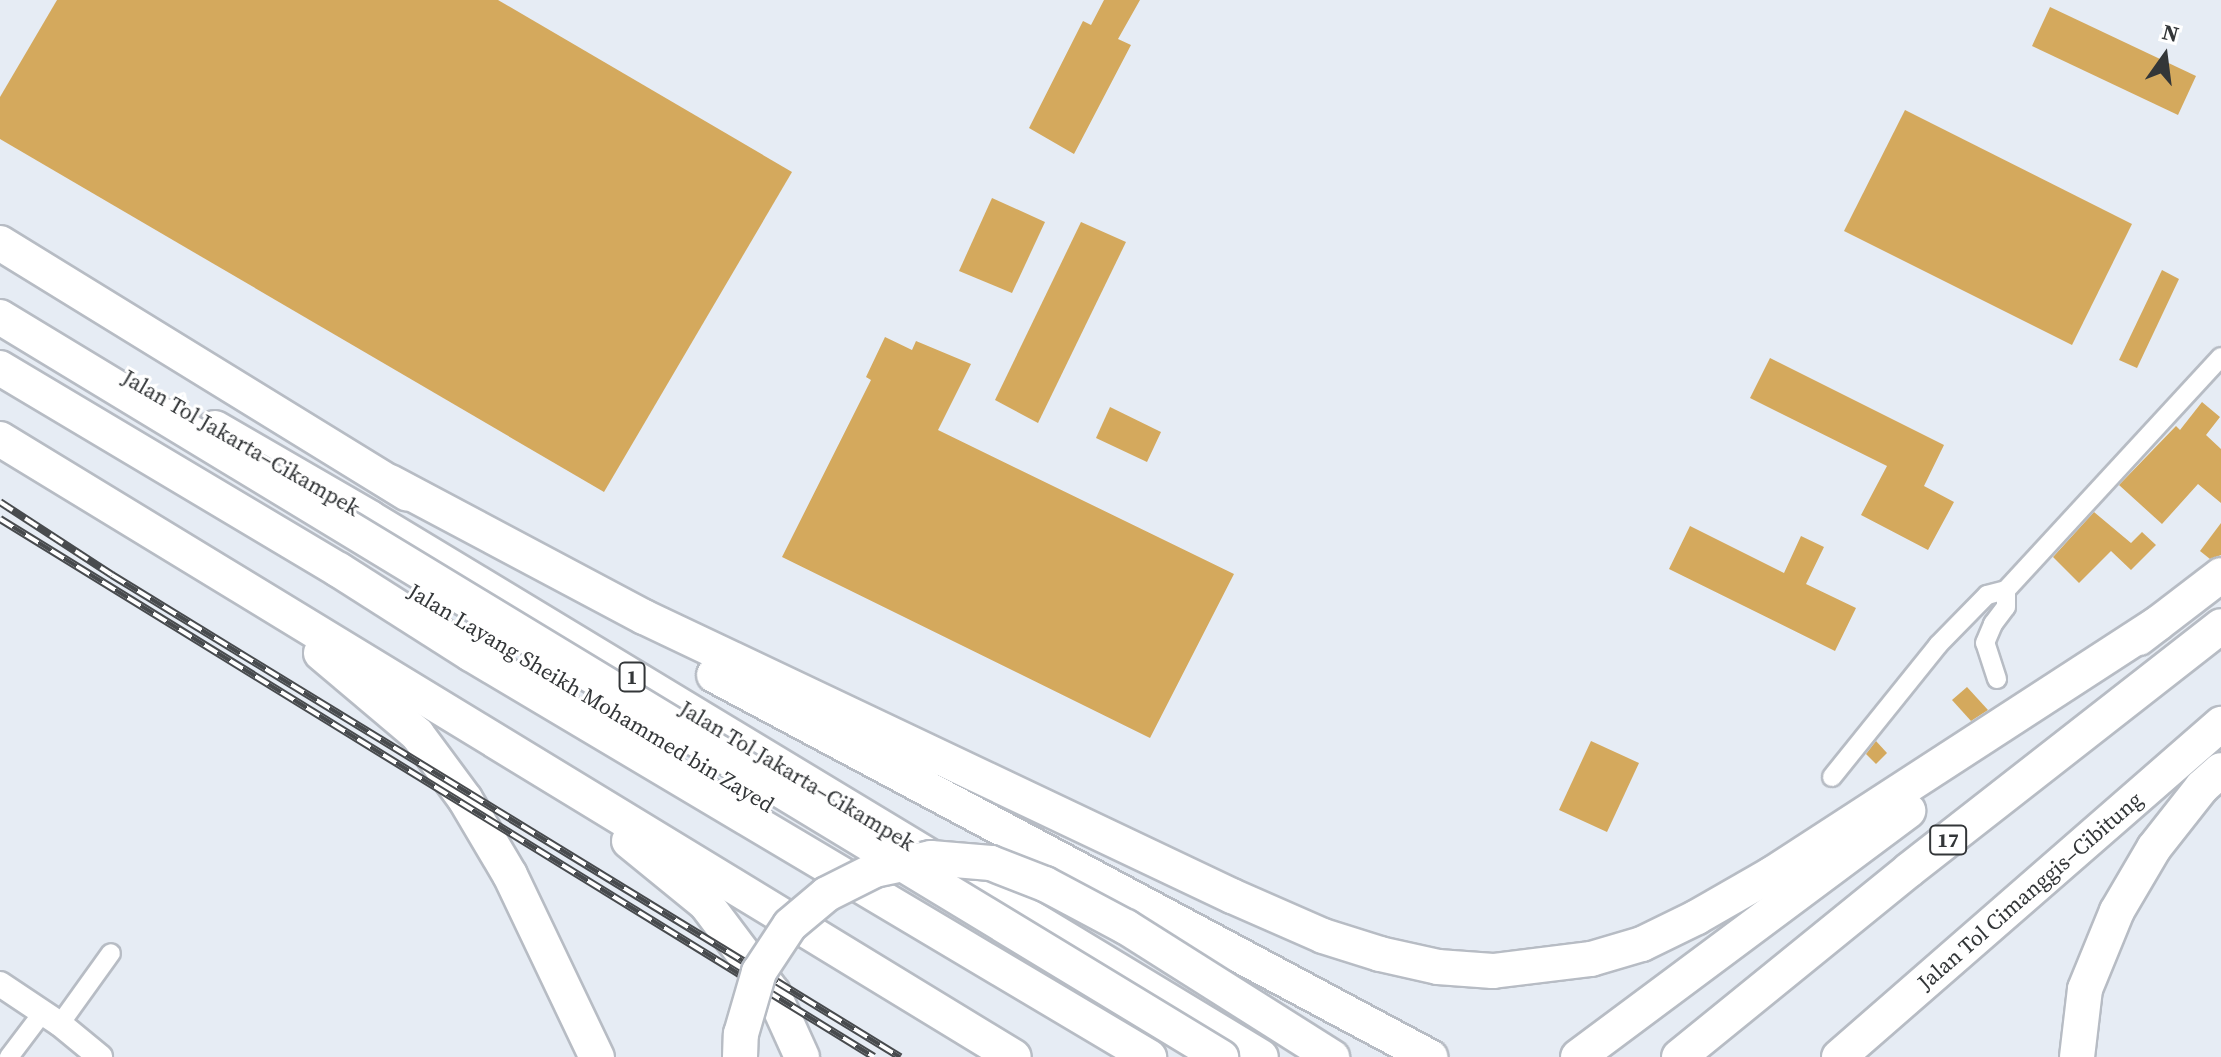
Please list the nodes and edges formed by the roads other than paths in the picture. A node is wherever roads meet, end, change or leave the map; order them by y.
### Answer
1 (0, 243) edge
2 (0, 303) edge
3 (0, 317) edge
4 (0, 340) edge
5 (2221, 357) edge
6 (0, 368) edge
7 (0, 439) edge
8 (390, 482) junction
9 (2221, 575) edge
10 (241, 585) junction
11 (2006, 590) junction
12 (2157, 624) junction
13 (2221, 626) edge
14 (1997, 679) dead end
15 (2221, 724) edge
16 (526, 758) junction
17 (2221, 770) edge
18 (1832, 777) dead end
19 (111, 953) dead end
20 (0, 984) edge
21 (52, 1018) junction
22 (9, 1057) edge
23 (100, 1057) edge
24 (597, 1057) edge
25 (740, 1057) edge
26 (802, 1057) edge
27 (1014, 1057) edge
28 (1149, 1057) edge
29 (1182, 1057) edge
30 (1221, 1057) edge
31 (1261, 1057) edge
32 (1332, 1057) edge
33 (1430, 1057) edge
34 (1578, 1057) edge
35 (1679, 1057) edge
36 (1839, 1057) edge
37 (2077, 1057) edge

1 - 8 highway
2 - 31 highway, Jalan Tol Jakarta–Cikampek / 1
3 - 30 highway, Jalan Layang Sheikh Mohammed bin Zayed / 1, bridge
4 - 29 highway, Jalan Layang Sheikh Mohammed bin Zayed / 1
5 - 11 street
6 - 28 highway
7 - 10 highway
8 - 12 highway
8 - 33 highway
9 - 12 highway
10 - 16 highway
10 - 24 highway
11 - 14 street
11 - 18 street
12 - 34 highway
13 - 35 highway, 17
15 - 36 highway, Jalan Tol Cimanggis–Cibitung
16 - 26 highway
16 - 27 highway
17 - 37 highway
19 - 21 street
20 - 21 street
21 - 22 street
21 - 23 street
25 - 32 highway, bridge

